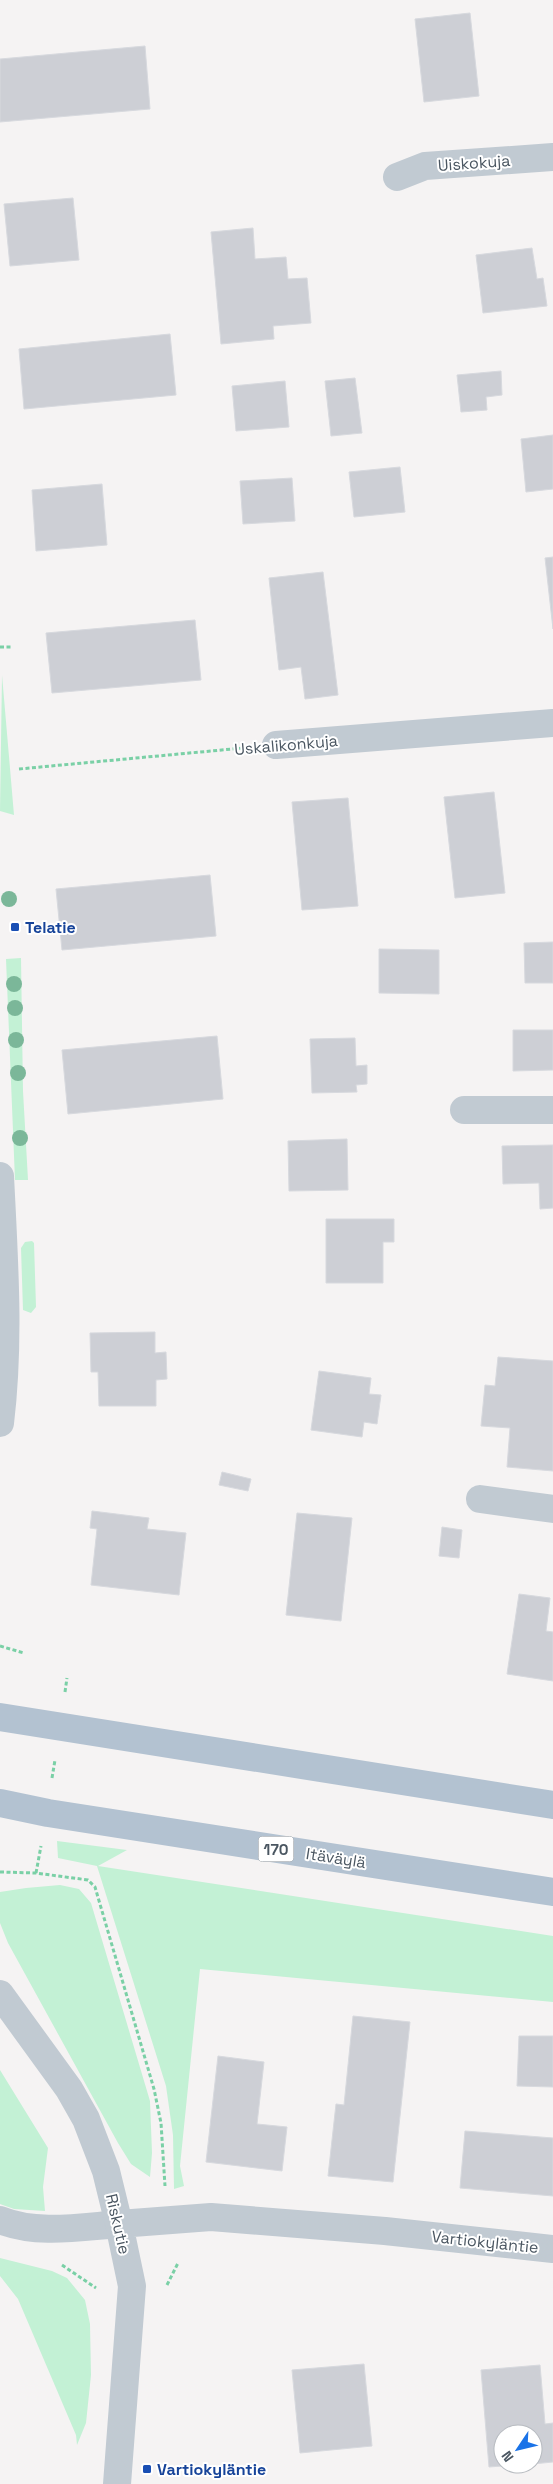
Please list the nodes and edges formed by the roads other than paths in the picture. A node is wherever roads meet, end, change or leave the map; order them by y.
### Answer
1 (553, 156) edge
2 (397, 178) dead end
3 (553, 723) edge
4 (276, 745) road end
5 (464, 1110) dead end
6 (553, 1110) edge
7 (0, 1178) edge
8 (0, 1423) edge
9 (480, 1499) dead end
10 (553, 1509) edge
11 (0, 1717) edge
12 (0, 1803) edge
13 (553, 1805) edge
14 (553, 1892) edge
15 (0, 1994) edge
16 (0, 2220) edge
17 (119, 2224) junction
18 (553, 2249) edge
19 (117, 2484) edge

1 - 2 street, Uiskokuja
3 - 4 street, Uskalikonkuja
5 - 6 street
7 - 8 street
9 - 10 street
11 - 13 main road
12 - 14 main road, Itäväylä / 170
15 - 17 street, Riskutie
16 - 17 street, Vartiokyläntie
17 - 18 street, Vartiokyläntie
17 - 19 street, Riskutie

